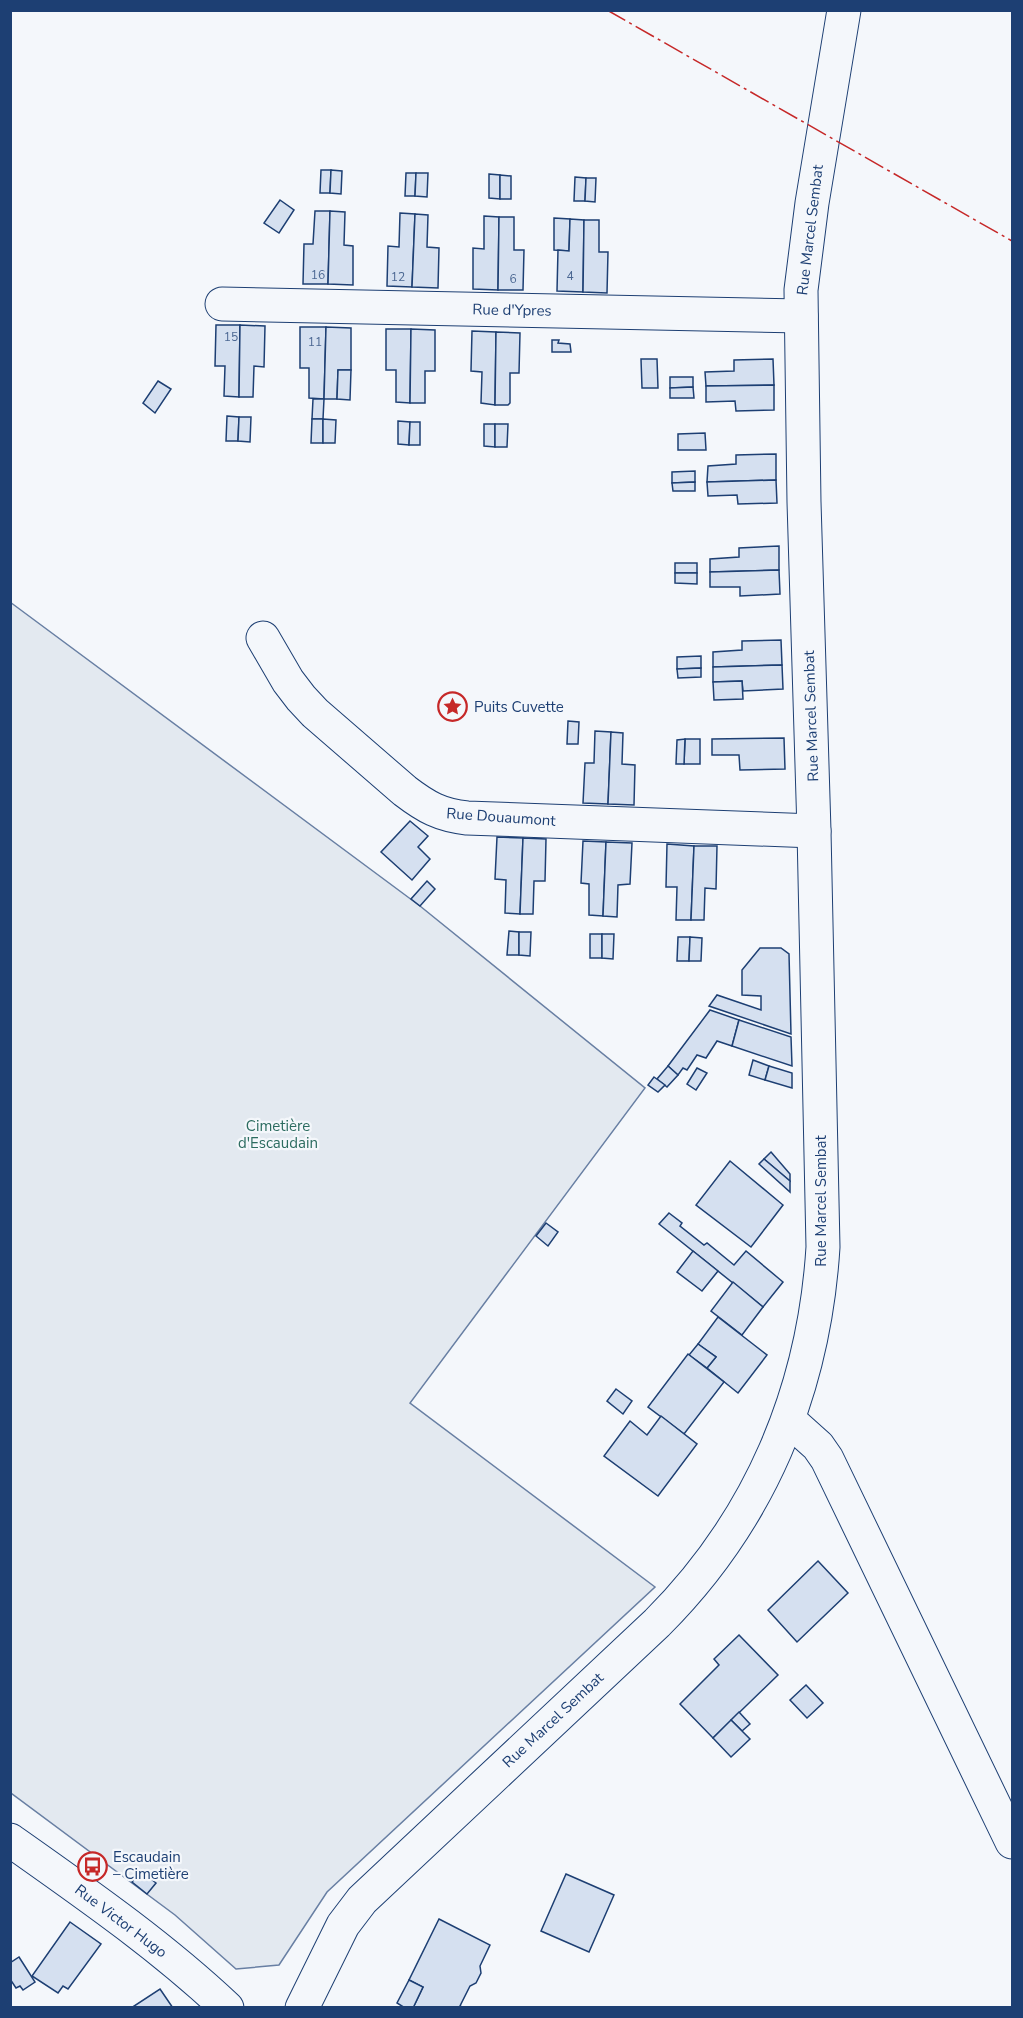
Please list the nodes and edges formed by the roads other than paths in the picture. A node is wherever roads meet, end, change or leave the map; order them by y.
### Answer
1 (844, 10) edge
2 (222, 304) dead end
3 (801, 316) junction
4 (263, 638) dead end
5 (814, 831) junction
6 (789, 1420) junction
7 (10, 1840) edge
8 (1012, 1842) edge
9 (227, 2007) edge
10 (302, 2007) edge

1 - 3 street, Rue Marcel Sembat
2 - 3 street, Rue d'Ypres
3 - 5 street, Rue Marcel Sembat
4 - 5 street, Rue Douaumont
5 - 6 street, Rue Marcel Sembat
6 - 8 street
6 - 10 street, Rue Marcel Sembat
7 - 9 street, Rue Victor Hugo

